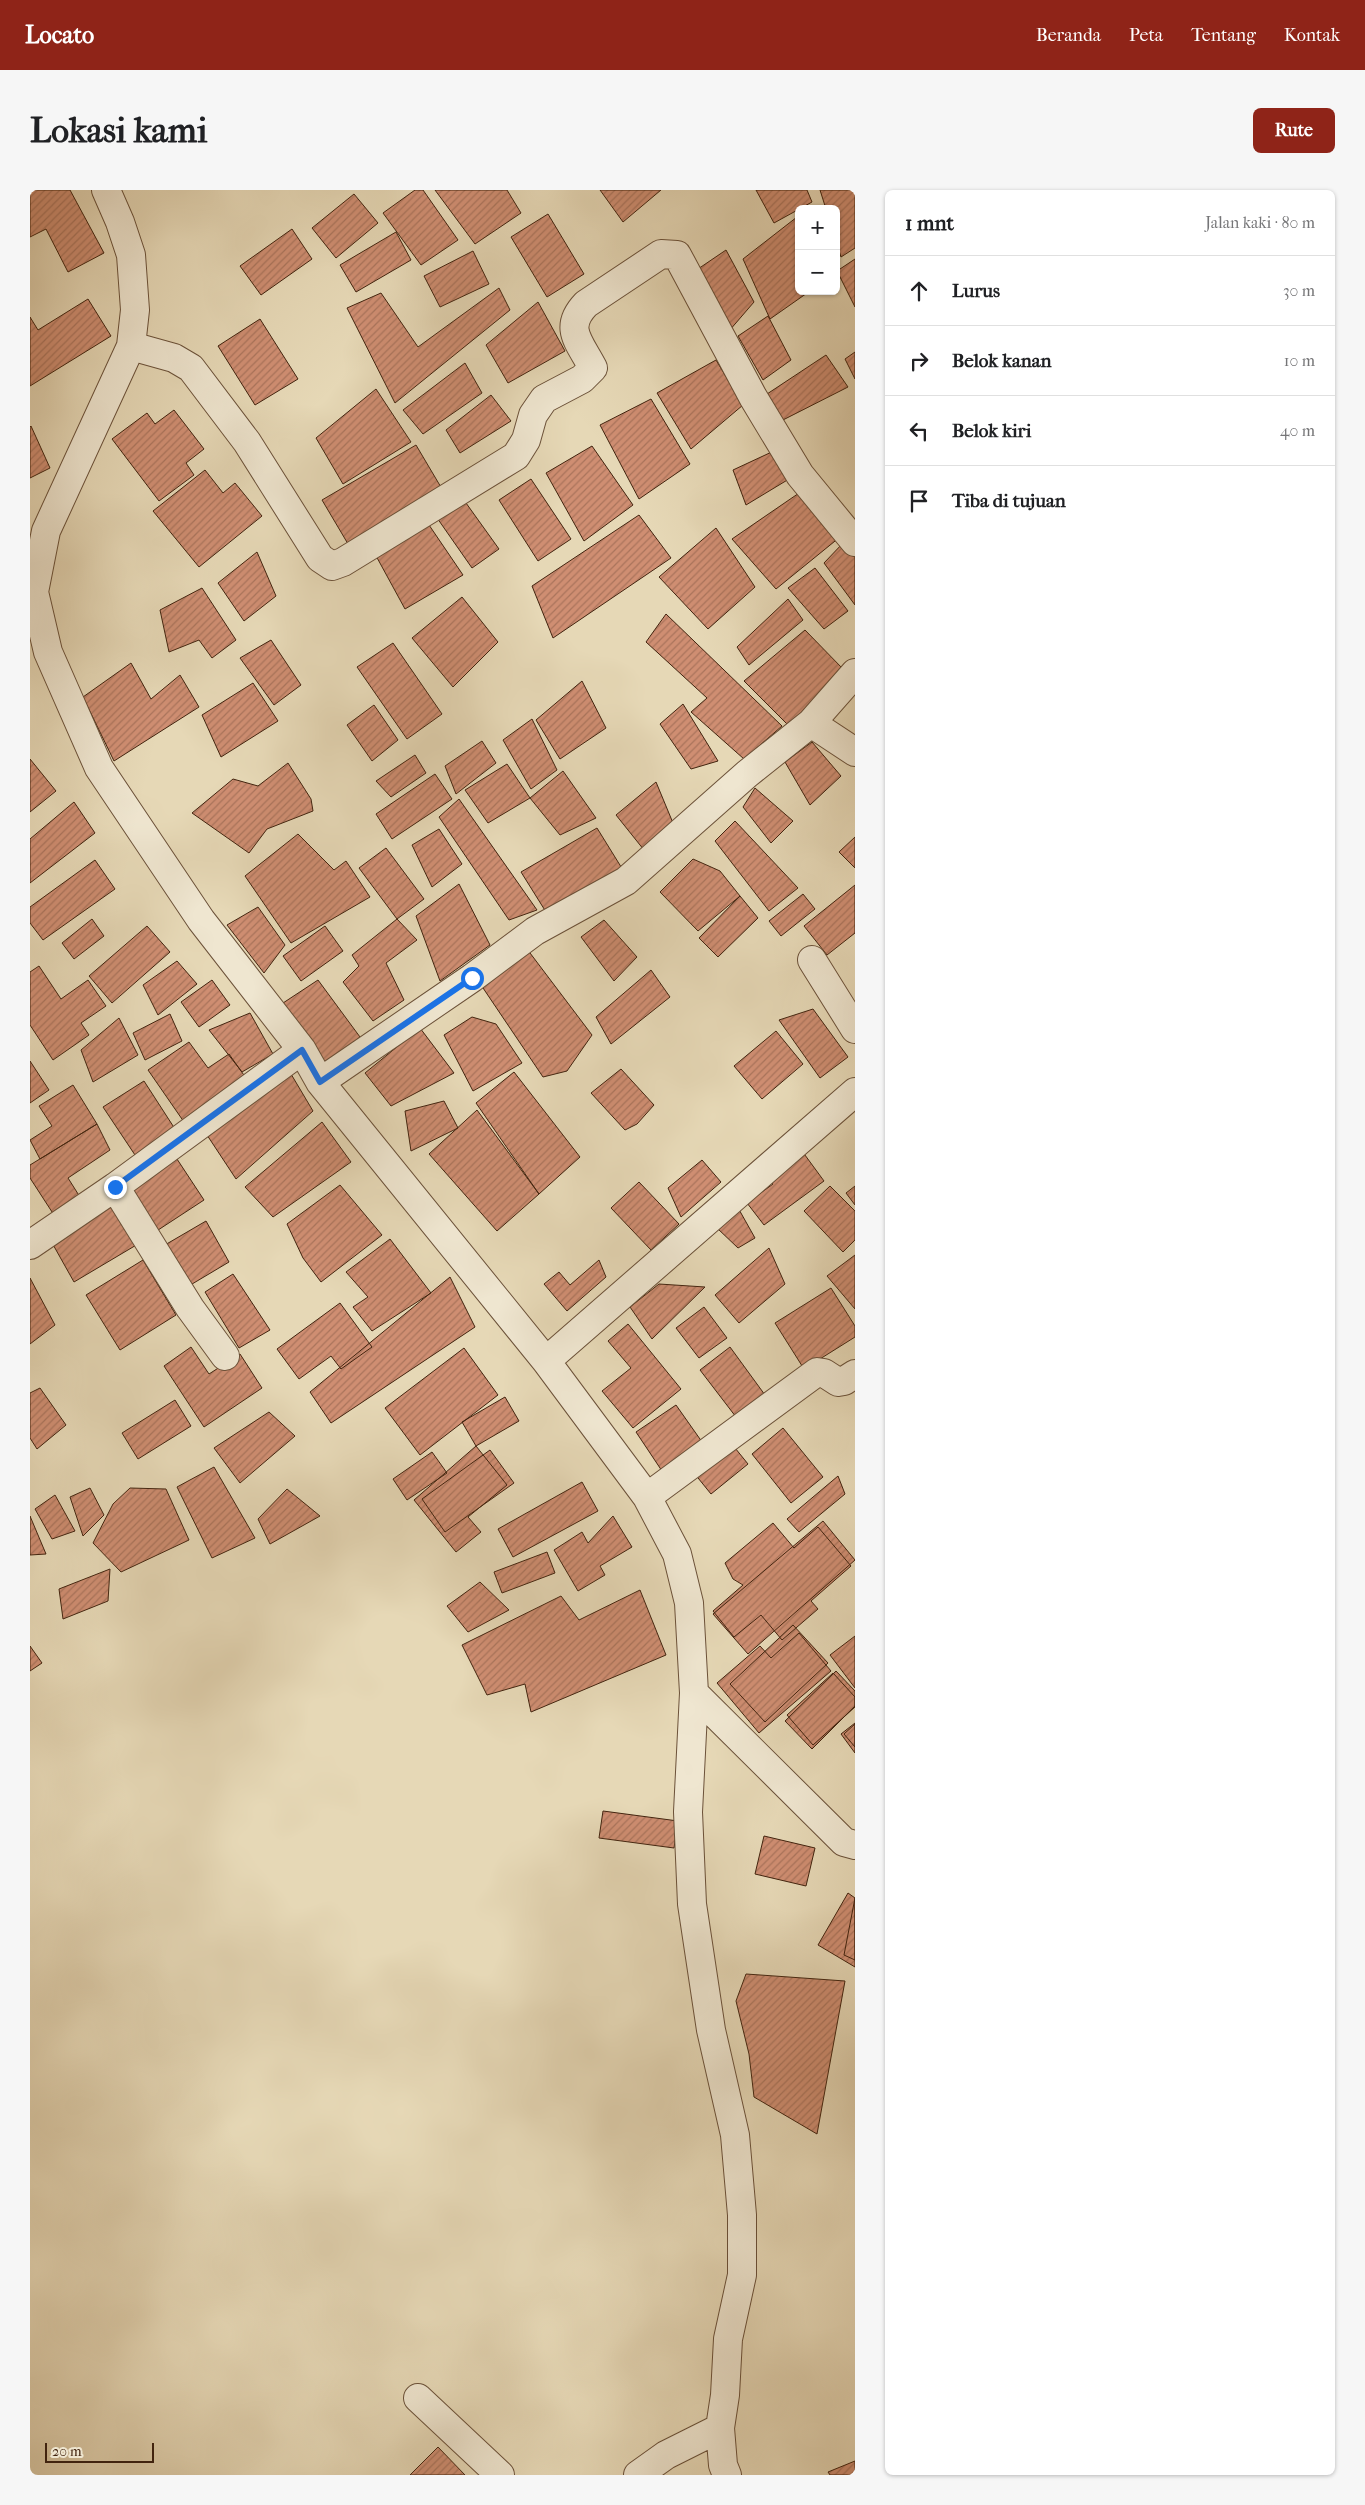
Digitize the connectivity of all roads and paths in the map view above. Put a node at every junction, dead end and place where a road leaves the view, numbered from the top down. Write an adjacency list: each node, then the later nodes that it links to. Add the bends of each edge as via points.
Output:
1 (106, 190): 2 (street, via 131,255 135,310)
2 (131, 346): 3 (street, via 174,358 191,368 247,442 320,558 332,566 516,456 526,440 533,415 544,399 582,379 592,368 573,328 576,315 586,304 662,254 677,255 753,397 800,475); 9 (street, via 46,531 34,592 48,652 99,768 201,920)
3 (855, 542)
4 (855, 674): 5 (street)
5 (811, 723): 6 (street); 10 (street, via 626,881 535,931)
6 (855, 752)
7 (812, 960): 8 (street)
8 (855, 1029)
9 (302, 1050): 10 (street); 12 (street)
10 (320, 1082): 15 (street)
11 (855, 1092): 15 (street)
12 (115, 1187): 13 (street); 14 (street, via 190,1308)
13 (30, 1246)
14 (225, 1356)
15 (546, 1361): 17 (street)
16 (855, 1374): 17 (street, via 838,1382 817,1372)
17 (647, 1497): 18 (street, via 676,1554 689,1603)
18 (694, 1694): 19 (street, via 844,1842); 21 (street, via 688,1812 692,1904 711,2030 736,2136 742,2215 742,2275 728,2339 726,2395)
19 (855, 1845)
20 (418, 2398): 22 (street)
21 (720, 2428): 23 (street, via 666,2455); 24 (street)
22 (500, 2475)
23 (638, 2475)
24 (727, 2475)

